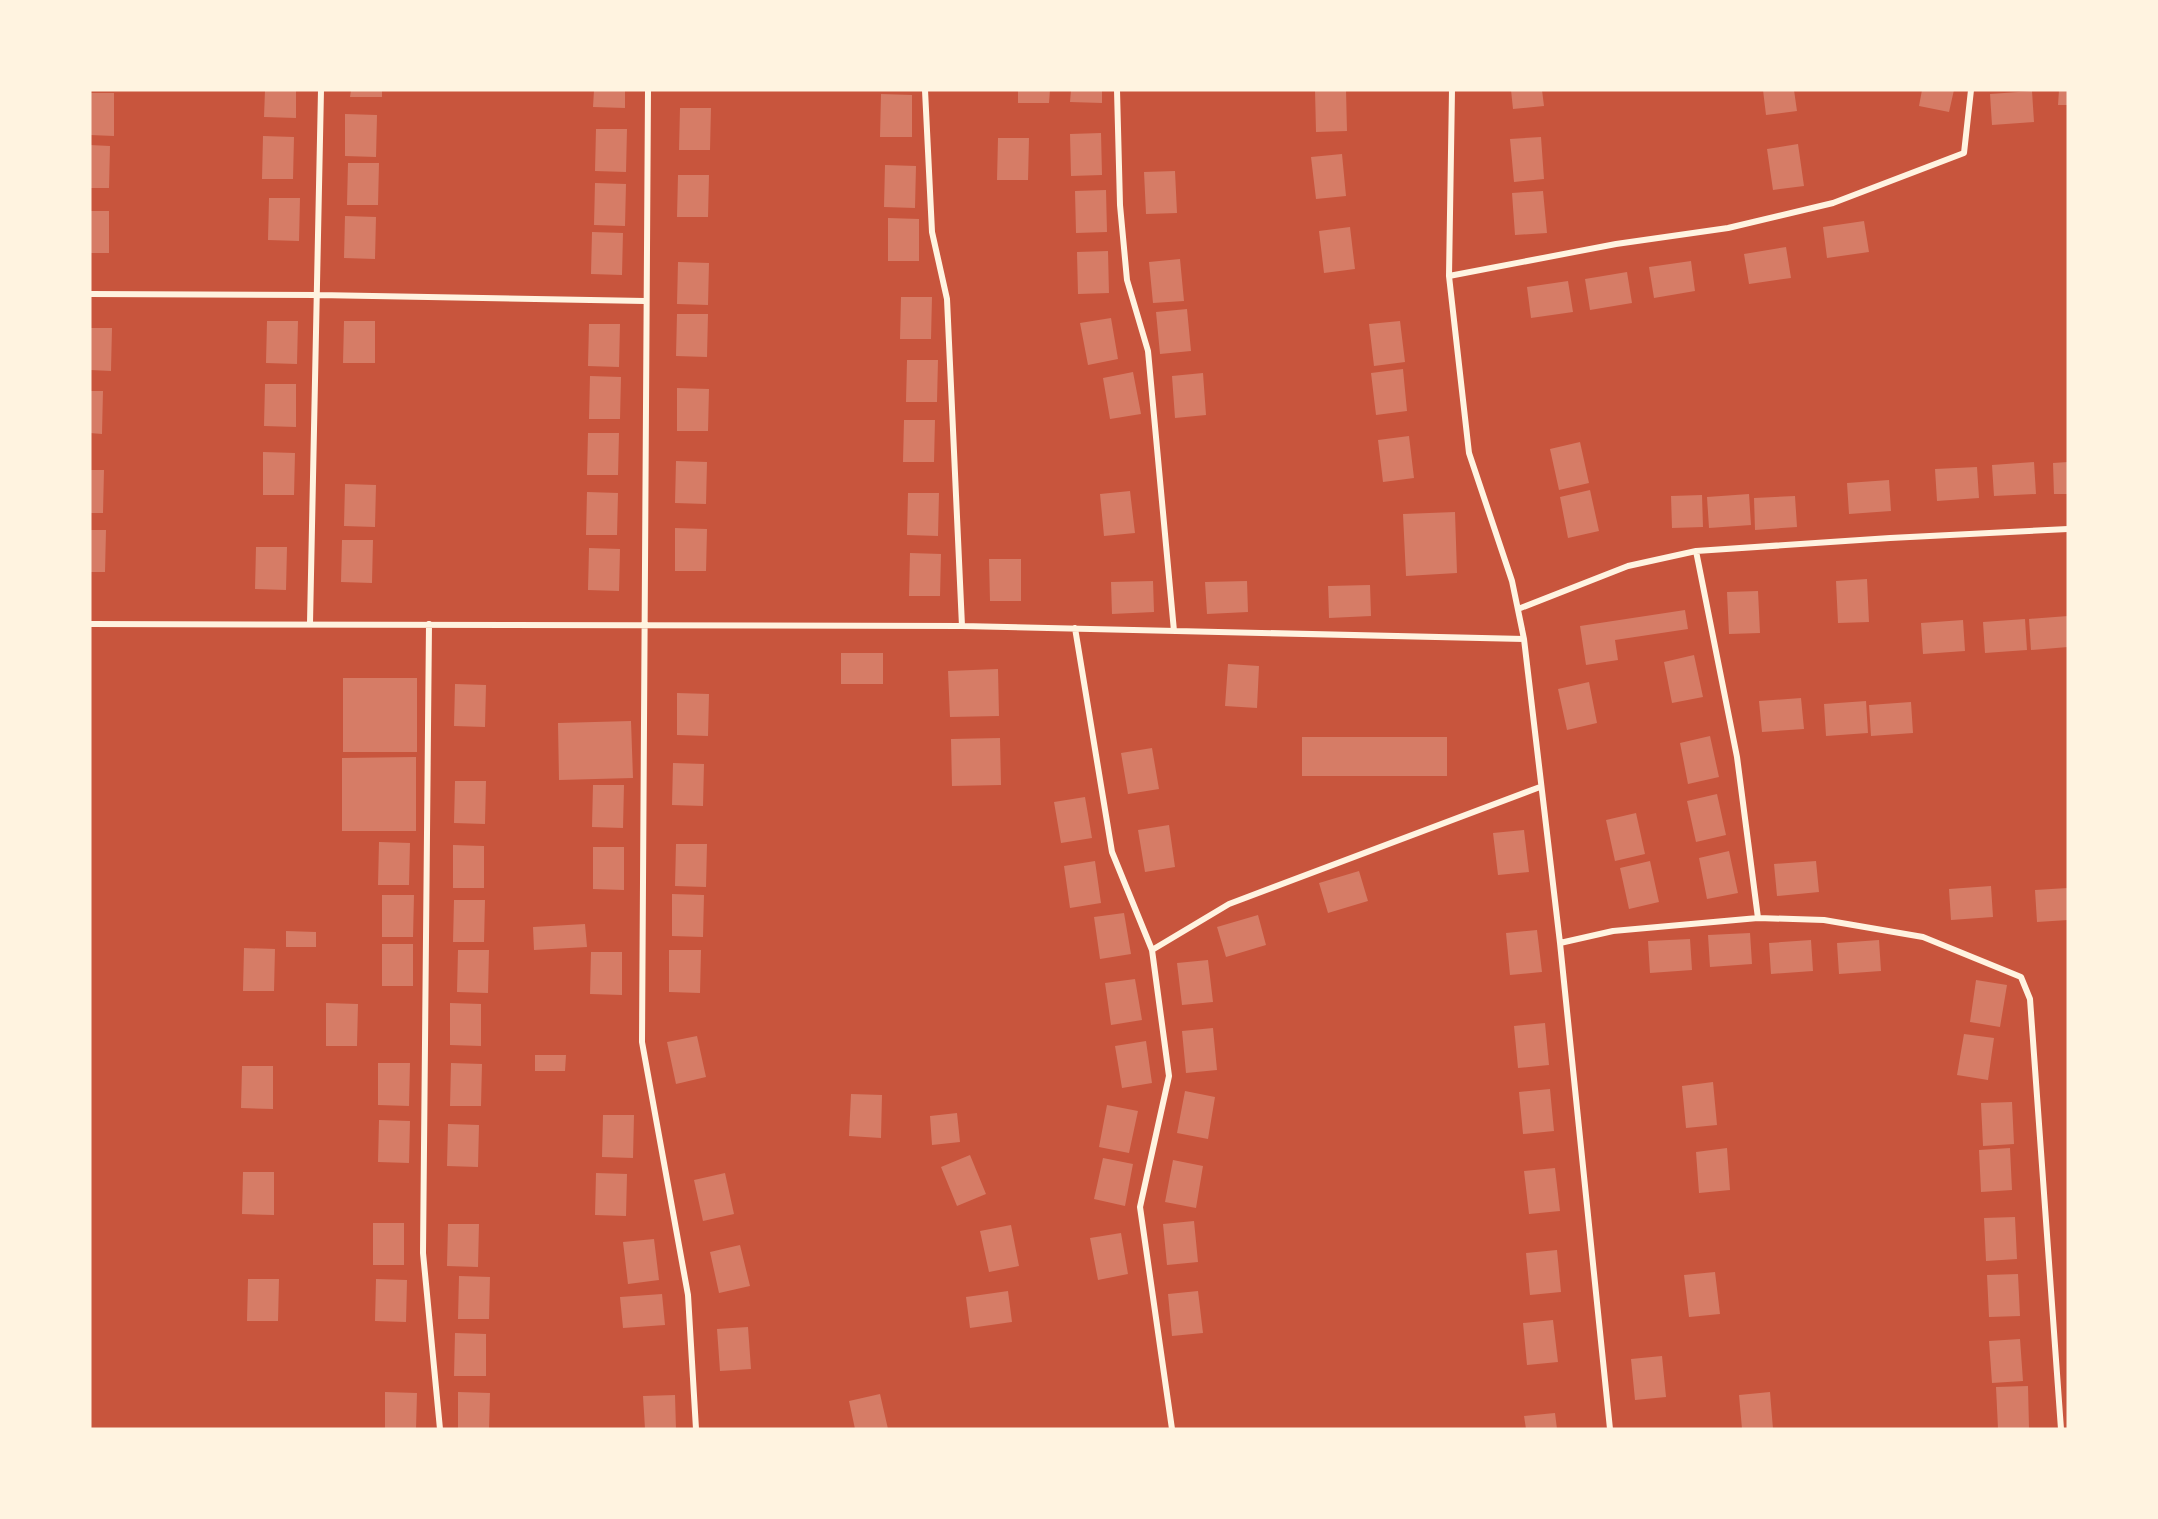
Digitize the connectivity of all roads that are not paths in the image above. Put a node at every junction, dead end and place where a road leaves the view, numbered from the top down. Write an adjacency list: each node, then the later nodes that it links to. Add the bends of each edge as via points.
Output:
1 (321, 90): 9 (street)
2 (648, 90): 10 (street)
3 (925, 90): 17 (street, via 932,232 947,299)
4 (1117, 90): 20 (street, via 1120,205 1127,280 1148,351)
5 (1452, 90): 7 (street)
6 (1971, 90): 7 (street, via 1964,153 1833,203 1728,228 1616,244)
7 (1449, 276): 13 (street, via 1469,453)
8 (90, 294): 9 (street)
9 (318, 295): 10 (street); 14 (street)
10 (645, 301): 18 (street)
11 (2068, 529): 12 (street)
12 (1696, 552): 13 (street, via 1628,566); 23 (street, via 1737,757)
13 (1518, 609): 21 (street)
14 (310, 623): 15 (street); 16 (street)
15 (90, 624)
16 (429, 624): 18 (street); 26 (street, via 423,1254)
17 (962, 626): 18 (street); 19 (street)
18 (646, 627): 27 (street, via 642,1042 688,1295)
19 (1075, 628): 20 (street); 25 (street, via 1112,852)
20 (1174, 631): 21 (street)
21 (1524, 639): 22 (street)
22 (1540, 787): 24 (street); 25 (street, via 1229,904)
23 (1758, 918): 24 (street, via 1613,931); 30 (street, via 1824,920 1923,937 2021,977 2030,999)
24 (1560, 943): 29 (street)
25 (1152, 950): 28 (street, via 1169,1076 1140,1208)
26 (440, 1429)
27 (696, 1429)
28 (1172, 1429)
29 (1610, 1429)
30 (2061, 1429)

